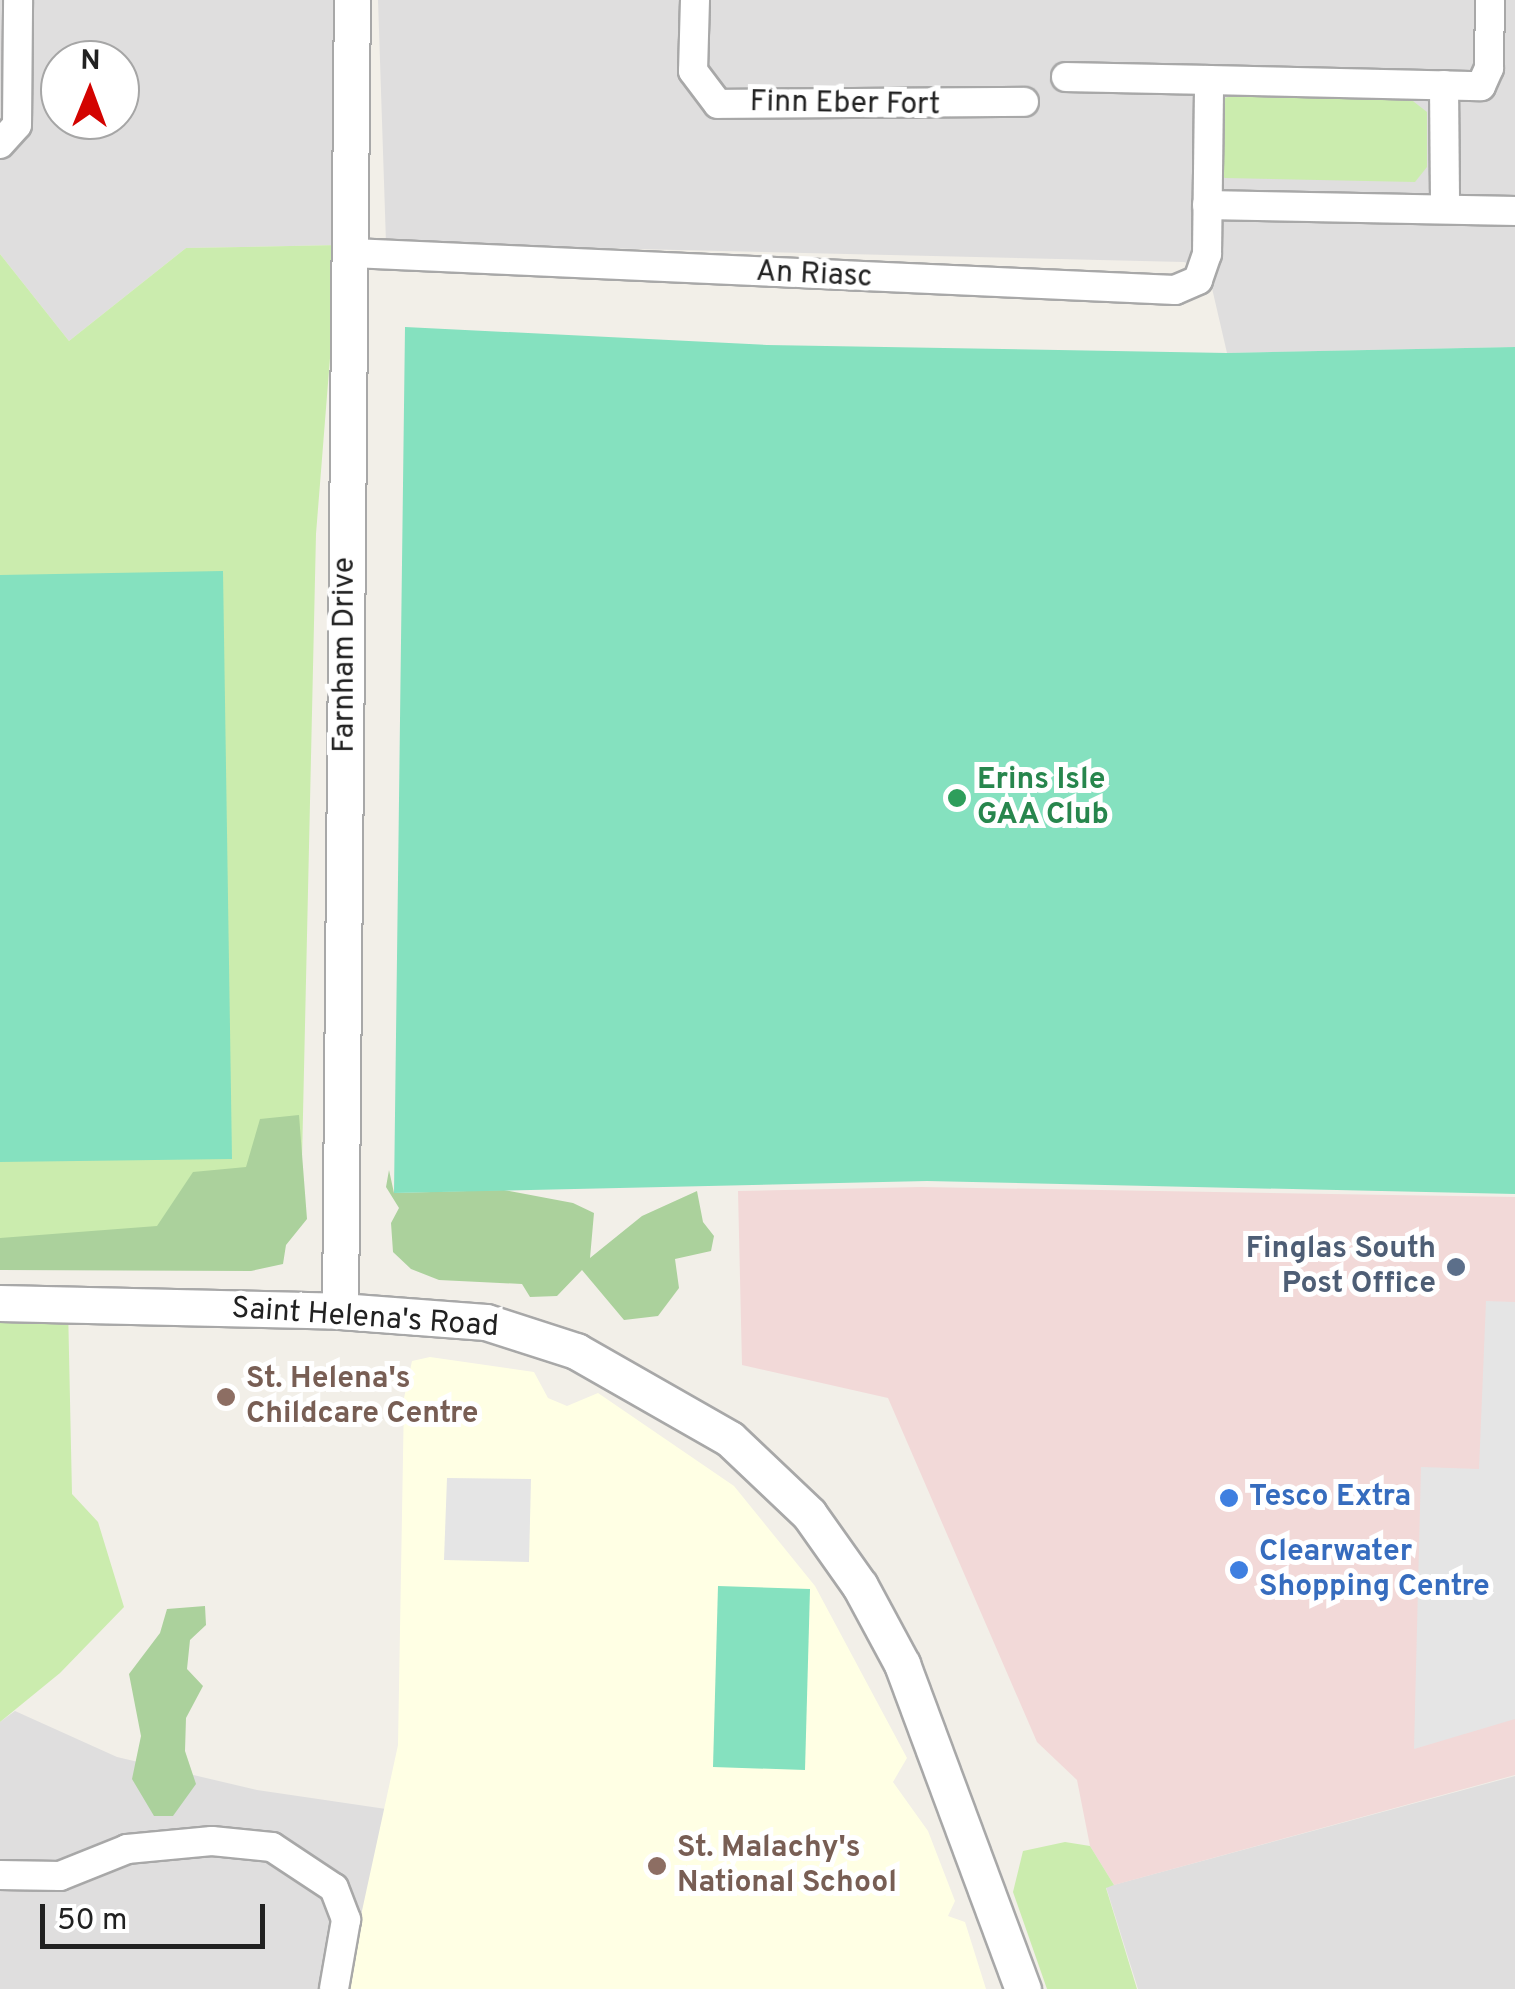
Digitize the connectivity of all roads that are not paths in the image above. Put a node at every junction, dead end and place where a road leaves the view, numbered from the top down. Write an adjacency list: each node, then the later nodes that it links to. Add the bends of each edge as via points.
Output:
1 (18, 0): 9 (street, via 16,125)
2 (352, 0): 13 (street, Farnham Drive)
3 (695, 0): 8 (street, Finn Eber Fort, via 692,71 718,104)
4 (1490, 0): 7 (street, via 1490,68 1481,86)
5 (1066, 77): 6 (street)
6 (1209, 80): 7 (street); 10 (street, An Riasc)
7 (1444, 85): 11 (street)
8 (1024, 102)
9 (0, 144)
10 (1206, 205): 11 (street); 13 (street, An Riasc, via 1207,254 1198,280 1175,290)
11 (1444, 208): 12 (street)
12 (1515, 210)
13 (352, 253): 15 (street, Farnham Drive)
14 (0, 1302): 15 (street, Saint Helena's Road)
15 (340, 1311): 18 (street, Saint Helena's Road, via 486,1322 576,1351 730,1439 774,1474 860,1586 902,1664)
16 (0, 1875): 17 (street, via 60,1876 127,1849 212,1841 272,1848 334,1888 346,1920)
17 (334, 1989)
18 (1022, 1989)

